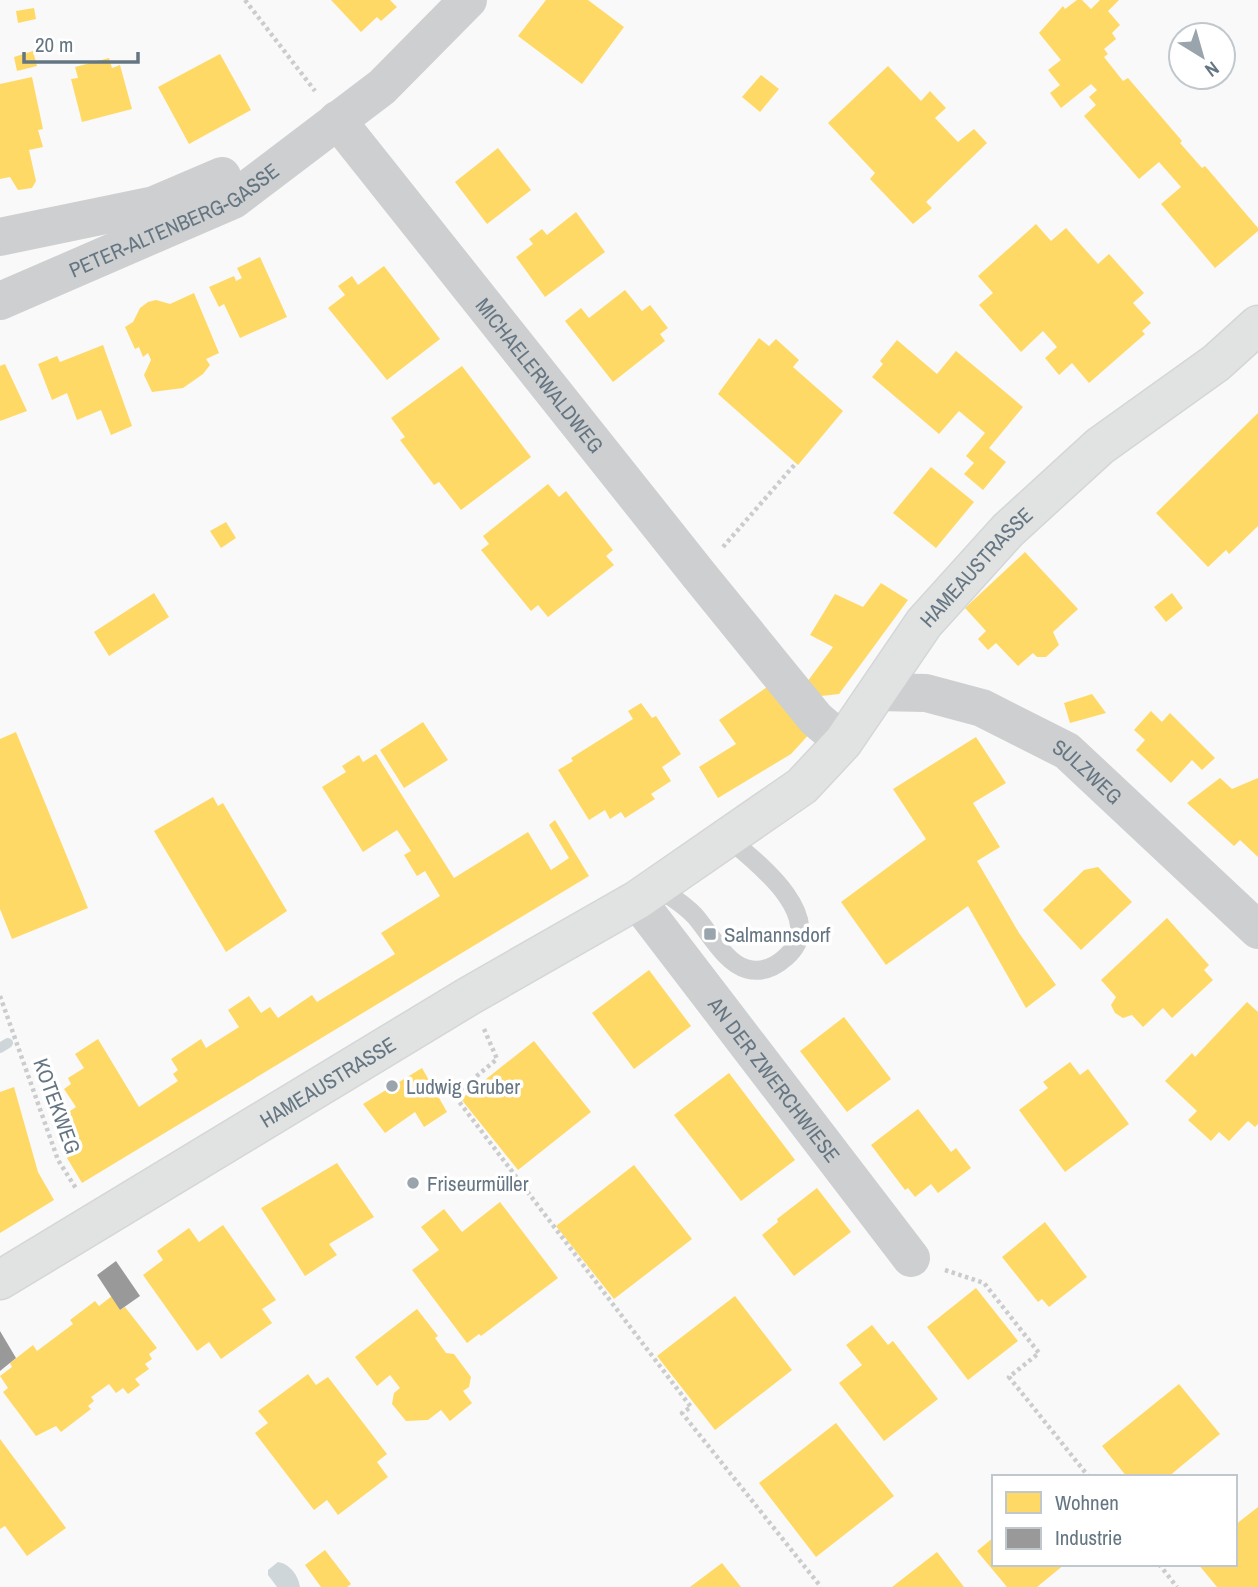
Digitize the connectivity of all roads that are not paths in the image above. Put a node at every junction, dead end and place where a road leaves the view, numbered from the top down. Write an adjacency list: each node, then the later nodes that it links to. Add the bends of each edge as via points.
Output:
1 (468, 0): 2 (street, PETER-ALTENBERG-GASSE, via 382,87)
2 (337, 120): 3 (street, PETER-ALTENBERG-GASSE, via 195,190 154,205); 4 (street, PETER-ALTENBERG-GASSE, via 233,200); 7 (street, MICHAELERWALDWEG, via 816,719)
3 (0, 237)
4 (0, 300)
5 (1258, 325): 6 (main road, HAMEAUSTRASSE, via 1216,363 1100,446 1008,530 932,613)
6 (877, 692): 7 (main road, HAMEAUSTRASSE); 10 (street, SULZWEG, via 926,694 982,708 1067,751)
7 (843, 742): 8 (main road, HAMEAUSTRASSE, via 802,786)
8 (729, 839): 9 (main road, HAMEAUSTRASSE); 9 (lane, via 777,883 800,923 794,950 779,962 762,971 744,969 694,915)
9 (647, 894): 11 (street, AN DER ZWERCHWIESE); 12 (main road, HAMEAUSTRASSE, via 469,996)
10 (1258, 930)
11 (911, 1258)
12 (0, 1280)

